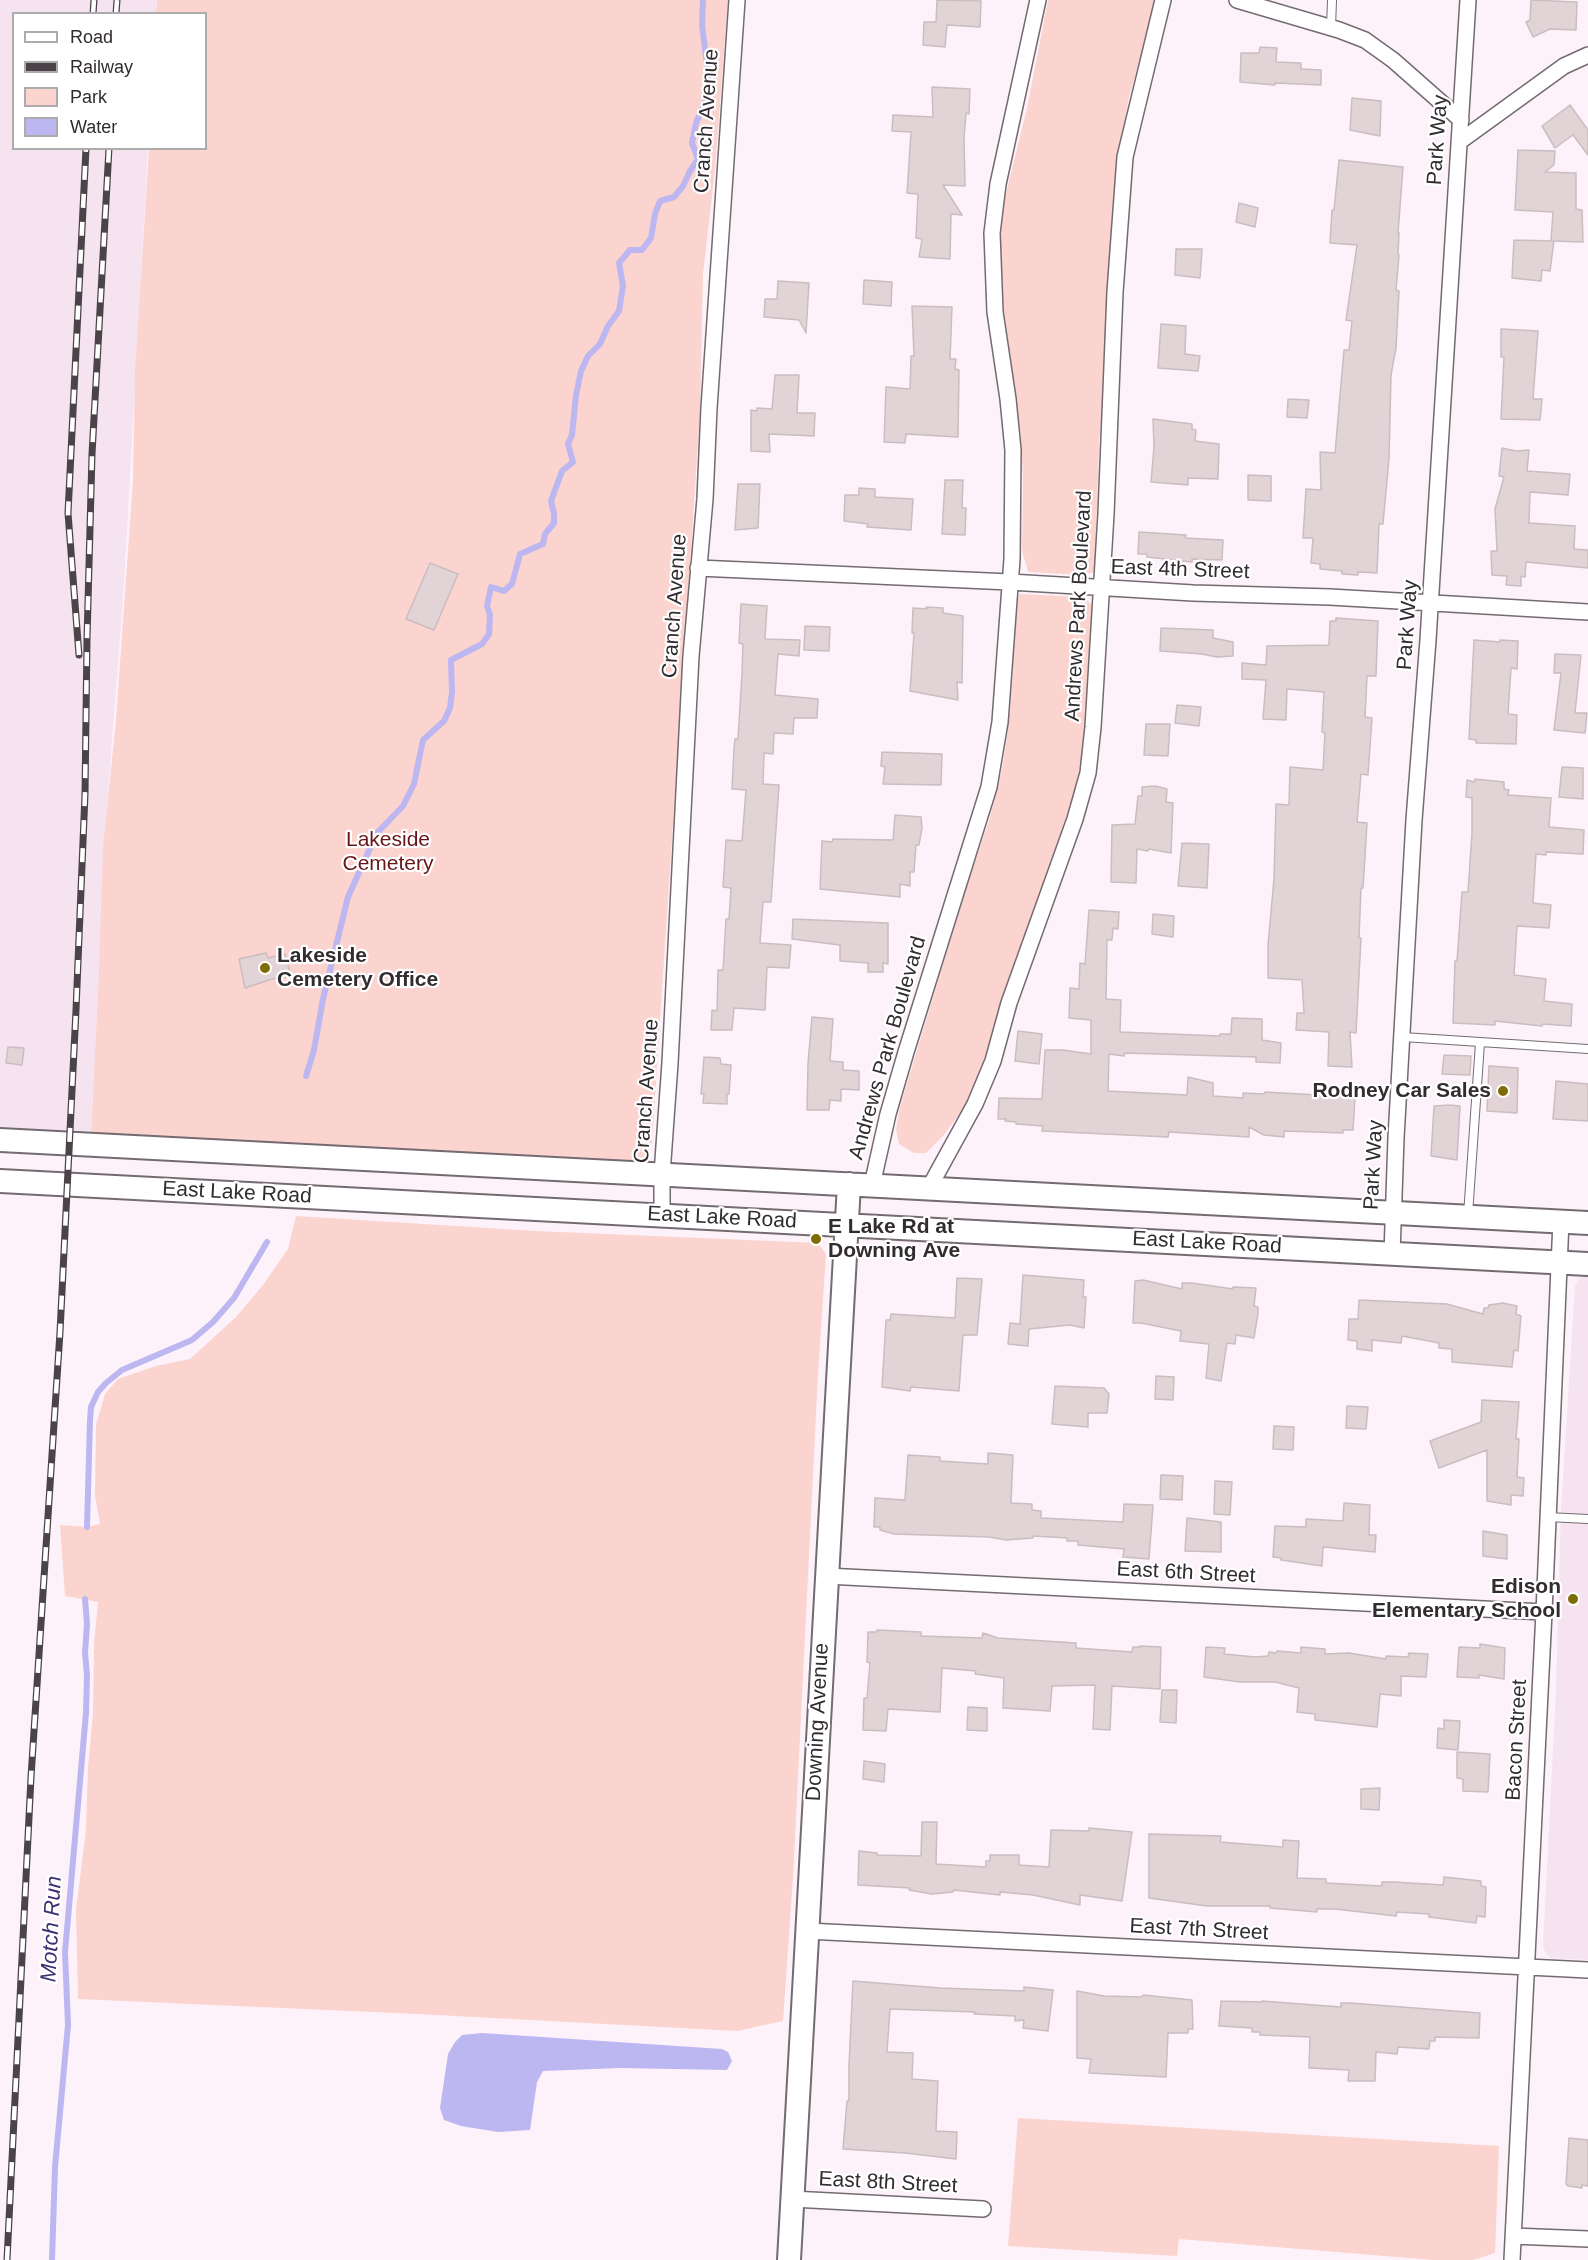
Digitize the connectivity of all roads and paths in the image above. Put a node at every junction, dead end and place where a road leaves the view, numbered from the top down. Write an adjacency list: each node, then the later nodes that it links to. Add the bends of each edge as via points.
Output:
1 (737, 0): 11 (street, Cranch Avenue)
2 (1038, 0): 12 (street, Andrews Park Boulevard, via 998,184 992,233 995,312 1013,450)
3 (1163, 0): 13 (street, Andrews Park Boulevard, via 1125,157)
4 (1237, 0): 7 (street)
5 (1332, 0): 7 (lane)
6 (1468, 0): 9 (street, Park Way)
7 (1331, 28): 9 (street, via 1365,40)
8 (1588, 55): 10 (street, via 1564,66)
9 (1461, 120): 10 (street, Park Way)
10 (1459, 142): 14 (street, Park Way)
11 (698, 568): 12 (street, East 4th Street); 20 (street, Cranch Avenue)
12 (1010, 582): 13 (street, East 4th Street); 23 (street, Andrews Park Boulevard, via 1000,722 989,787 894,1093)
13 (1101, 588): 14 (street, East 4th Street); 24 (street, Andrews Park Boulevard, via 1088,773 993,1061 975,1104)
14 (1430, 603): 15 (street, East 4th Street); 16 (street, Park Way)
15 (1588, 612)
16 (1403, 1037): 17 (lane); 25 (street, Park Way)
17 (1480, 1043): 18 (lane); 27 (lane)
18 (1588, 1049)
19 (0, 1140): 20 (main road, East Lake Road)
20 (662, 1174): 22 (main road, East Lake Road); 26 (street, Cranch Avenue)
21 (0, 1181): 26 (main road, East Lake Road)
22 (849, 1184): 23 (main road, East Lake Road); 30 (main road, Downing Avenue)
23 (872, 1185): 24 (main road, East Lake Road)
24 (929, 1188): 25 (main road, East Lake Road)
25 (1392, 1212): 27 (main road, East Lake Road); 31 (street, Park Way)
26 (662, 1215): 30 (main road, East Lake Road)
27 (1468, 1216): 28 (main road, East Lake Road)
28 (1561, 1221): 29 (main road, East Lake Road); 32 (street, Bacon Street)
29 (1588, 1222)
30 (846, 1224): 31 (main road, East Lake Road); 36 (main road, Downing Avenue)
31 (1392, 1254): 32 (main road, East Lake Road)
32 (1560, 1262): 33 (main road, East Lake Road); 34 (street, Bacon Street)
33 (1588, 1264)
34 (1547, 1517): 35 (lane); 37 (street, Bacon Street)
35 (1588, 1519)
36 (826, 1576): 37 (street, East 6th Street); 38 (main road, Downing Avenue)
37 (1544, 1612): 39 (street, Bacon Street)
38 (807, 1931): 39 (street, East 7th Street); 41 (main road, Downing Avenue)
39 (1527, 1967): 40 (street, East 7th Street); 43 (street, Bacon Street)
40 (1588, 1970)
41 (792, 2199): 42 (street, East 8th Street); 45 (main road, Downing Avenue)
42 (983, 2208)
43 (1513, 2236): 44 (street); 46 (street, Bacon Street)
44 (1588, 2239)
45 (789, 2260)
46 (1512, 2260)

